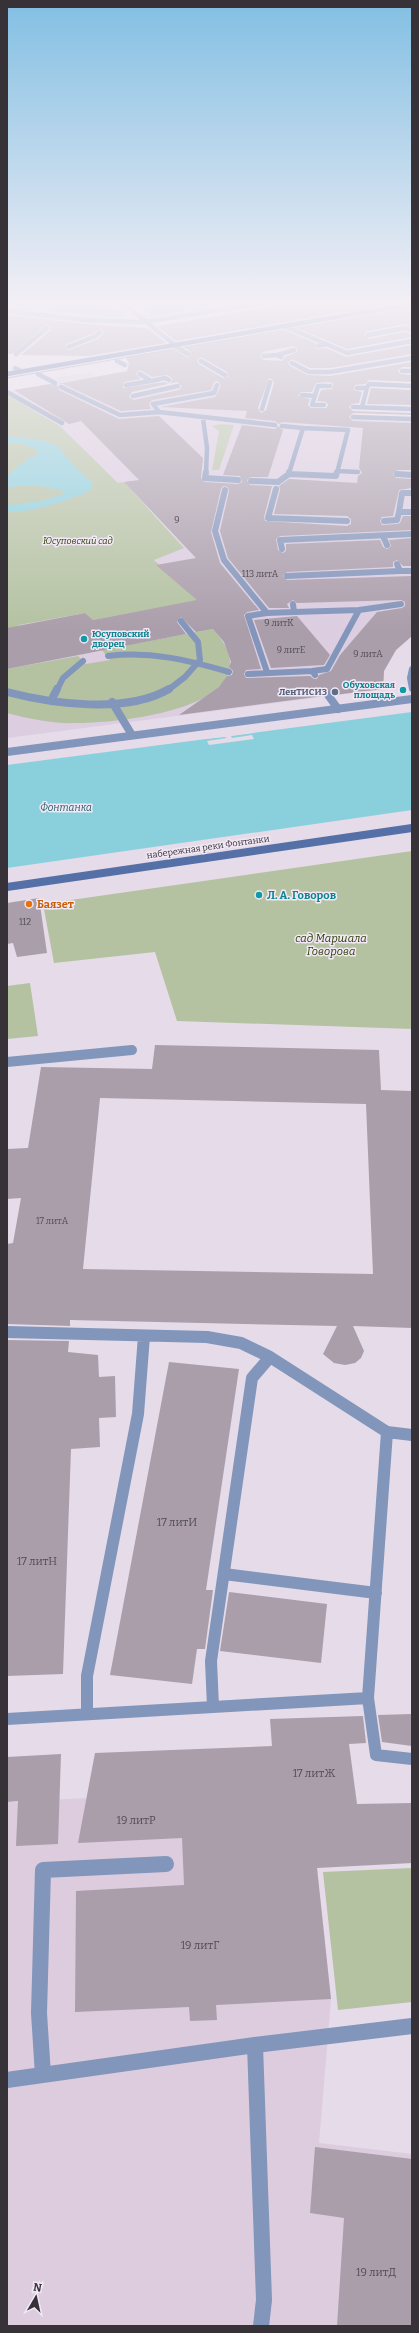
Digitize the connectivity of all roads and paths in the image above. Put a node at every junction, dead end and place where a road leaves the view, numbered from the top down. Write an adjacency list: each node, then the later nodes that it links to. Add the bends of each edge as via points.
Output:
1 (42, 412): 7 (street)
2 (113, 412): 3 (street, via 120,415)
3 (159, 412): 5 (street)
4 (353, 417): 6 (street)
5 (202, 418): 8 (street); 16 (street, via 207,437 208,465 205,478)
6 (412, 419)
7 (62, 423)
8 (275, 425)
9 (282, 426): 10 (street)
10 (303, 428): 11 (street, via 349,429); 13 (street)
11 (338, 471): 12 (street); 13 (street, via 336,476)
12 (358, 472)
13 (289, 474): 18 (street)
14 (397, 474): 15 (street)
15 (412, 475)
16 (238, 480)
17 (251, 481): 18 (street)
18 (277, 485): 24 (street, via 268,518)
19 (225, 490): 39 (street, via 215,531 224,560)
20 (412, 493): 21 (street, via 402,493)
21 (399, 512): 22 (street); 23 (street, via 397,520)
22 (412, 512)
23 (384, 520)
24 (347, 521)
25 (412, 534): 26 (street)
26 (383, 536): 27 (street); 28 (street, via 280,540)
27 (387, 545)
28 (282, 549)
29 (397, 564): 31 (street)
30 (286, 568): 33 (street)
31 (400, 571): 32 (street); 33 (street)
32 (412, 571)
33 (287, 576): 34 (street)
34 (288, 584)
35 (293, 604): 38 (street)
36 (401, 604): 37 (street)
37 (359, 610): 38 (street); 46 (street, via 327,670 313,673)
38 (294, 612): 39 (street)
39 (267, 613): 46 (street, via 248,616)
40 (182, 621): 43 (street, via 198,642)
41 (108, 656): 43 (street, via 148,653 179,657)
42 (83, 661): 52 (street, via 63,678)
43 (198, 663): 45 (street); 53 (street, via 170,688 152,697)
44 (412, 669): 48 (street)
45 (229, 672)
46 (267, 672): 47 (street)
47 (248, 674)
48 (412, 689)
49 (7, 692): 52 (street)
50 (328, 695): 54 (street)
51 (412, 699): 54 (street)
52 (50, 701): 53 (street)
53 (112, 702): 55 (street)
54 (338, 709): 55 (street)
55 (132, 735): 56 (street)
56 (7, 752)
57 (412, 828): 58 (main road, набережная реки Фонтанки)
58 (7, 886)
59 (132, 1050): 60 (street)
60 (7, 1062)
61 (7, 1332): 62 (street)
62 (144, 1336): 63 (street, via 214,1338 241,1343); 70 (street, via 138,1414 87,1676)
63 (270, 1357): 64 (street); 66 (street, via 252,1378)
64 (387, 1432): 65 (street); 67 (street)
65 (412, 1435)
66 (224, 1574): 67 (street); 69 (street, via 211,1661)
67 (376, 1593): 68 (street)
68 (368, 1698): 69 (street); 72 (street, via 376,1755)
69 (213, 1707): 70 (street)
70 (87, 1714): 71 (street)
71 (7, 1719)
72 (412, 1758)
73 (166, 1864): 76 (street, via 43,1870 39,2013)
74 (412, 2026): 75 (street)
75 (255, 2045): 76 (street); 78 (street, via 264,2300)
76 (43, 2075): 77 (street)
77 (7, 2080)
78 (261, 2326)

